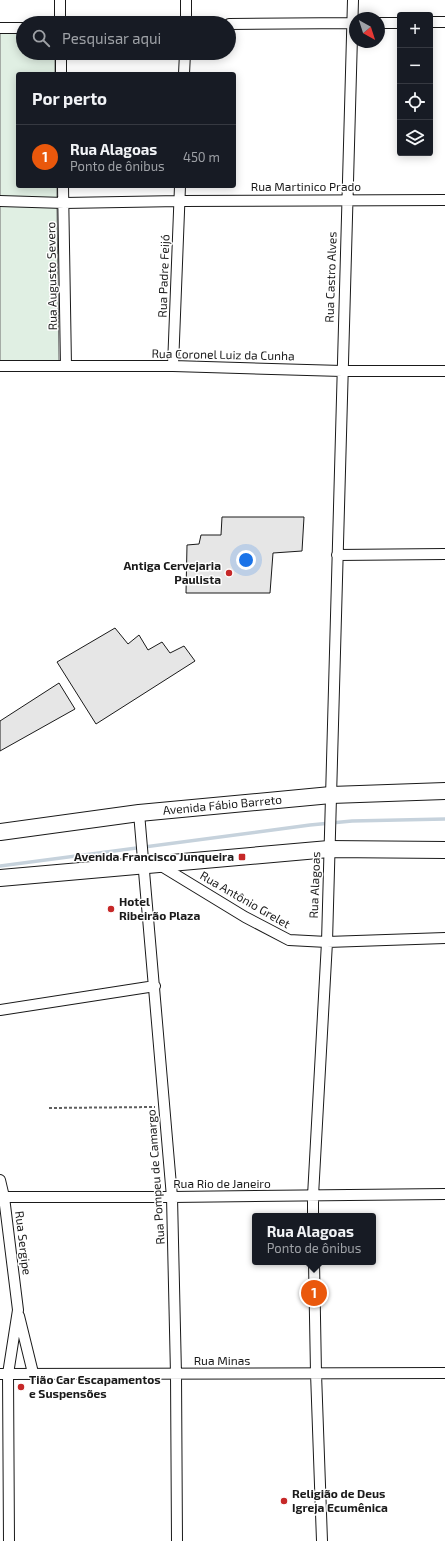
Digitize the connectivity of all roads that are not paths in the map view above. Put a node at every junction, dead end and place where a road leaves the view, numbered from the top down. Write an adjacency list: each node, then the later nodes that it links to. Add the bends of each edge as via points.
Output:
1 (60, 0): 5 (street)
2 (186, 0): 6 (street)
3 (353, 0): 4 (street, Rua Castro Alves)
4 (354, 12)
5 (60, 16)
6 (186, 16)
7 (433, 22): 8 (street)
8 (445, 22)
9 (349, 23): 12 (street)
10 (385, 23): 11 (street)
11 (397, 23)
12 (236, 24)
13 (0, 28): 14 (street)
14 (16, 28)
15 (353, 48): 22 (street, Rua Castro Alves)
16 (61, 60): 18 (street)
17 (185, 60): 19 (street)
18 (61, 72)
19 (184, 72)
20 (63, 188): 26 (street, Rua Augusto Severo)
21 (180, 188): 25 (street, Rua Padre Feijó)
22 (347, 200): 23 (street, Rua Martinico Prado); 25 (street, Rua Martinico Prado); 30 (street, Rua Castro Alves)
23 (445, 200)
24 (0, 201): 26 (street, Rua Martinico Prado)
25 (180, 201): 26 (street, Rua Martinico Prado); 29 (street, Rua Padre Feijó)
26 (64, 203): 28 (street, Rua Augusto Severo)
27 (0, 366): 28 (street, Rua Coronel Luiz da Cunha)
28 (66, 366): 29 (street, Rua Coronel Luiz da Cunha)
29 (173, 366): 30 (street, Rua Coronel Luiz da Cunha)
30 (342, 371): 31 (street, Rua Coronel Luiz da Cunha); 33 (street, Rua Castro Alves)
31 (445, 371)
32 (445, 554): 33 (street)
33 (337, 555): 35 (street, Rua Alagoas)
34 (445, 791): 35 (main road, Avenida Fábio Barreto)
35 (330, 802): 36 (main road, Avenida Fábio Barreto); 38 (street, Rua Alagoas)
36 (139, 816): 37 (main road, Avenida Fábio Barreto); 40 (street, Rua Pompeu de Camargo)
37 (0, 832)
38 (329, 847): 39 (main road); 40 (main road); 43 (street, Rua Alagoas)
39 (445, 850)
40 (148, 862): 41 (main road); 43 (street, Rua Antônio Grelet, via 289,940); 44 (street, Rua Pompeu de Camargo)
41 (0, 878)
42 (445, 938): 43 (street, Rua Antônio Grelet)
43 (327, 942): 48 (street, Rua Alagoas)
44 (154, 986): 45 (street); 50 (street, Rua Pompeu de Camargo)
45 (0, 1010)
46 (0, 1180): 49 (street, Rua Sergipe)
47 (445, 1194): 48 (street, Rua Rio de Janeiro)
48 (312, 1196): 50 (street, Rua Rio de Janeiro); 51 (street, Rua Alagoas)
49 (2, 1197): 50 (street, Rua Rio de Janeiro); 53 (street, Rua Sergipe)
50 (172, 1197): 57 (street, Rua Pompeu de Camargo)
51 (313, 1213)
52 (314, 1265): 58 (street)
53 (18, 1310): 54 (street, Rua Sergipe); 56 (street, Rua Sergipe)
54 (33, 1373): 56 (street, Rua Minas); 57 (street, Rua Minas)
55 (445, 1373): 58 (street, Rua Minas)
56 (4, 1374): 59 (street, Rua Sergipe)
57 (176, 1374): 58 (street, Rua Minas); 60 (street, Rua Pompeu de Camargo)
58 (316, 1374): 61 (street)
59 (9, 1541)
60 (177, 1541)
61 (322, 1541)

